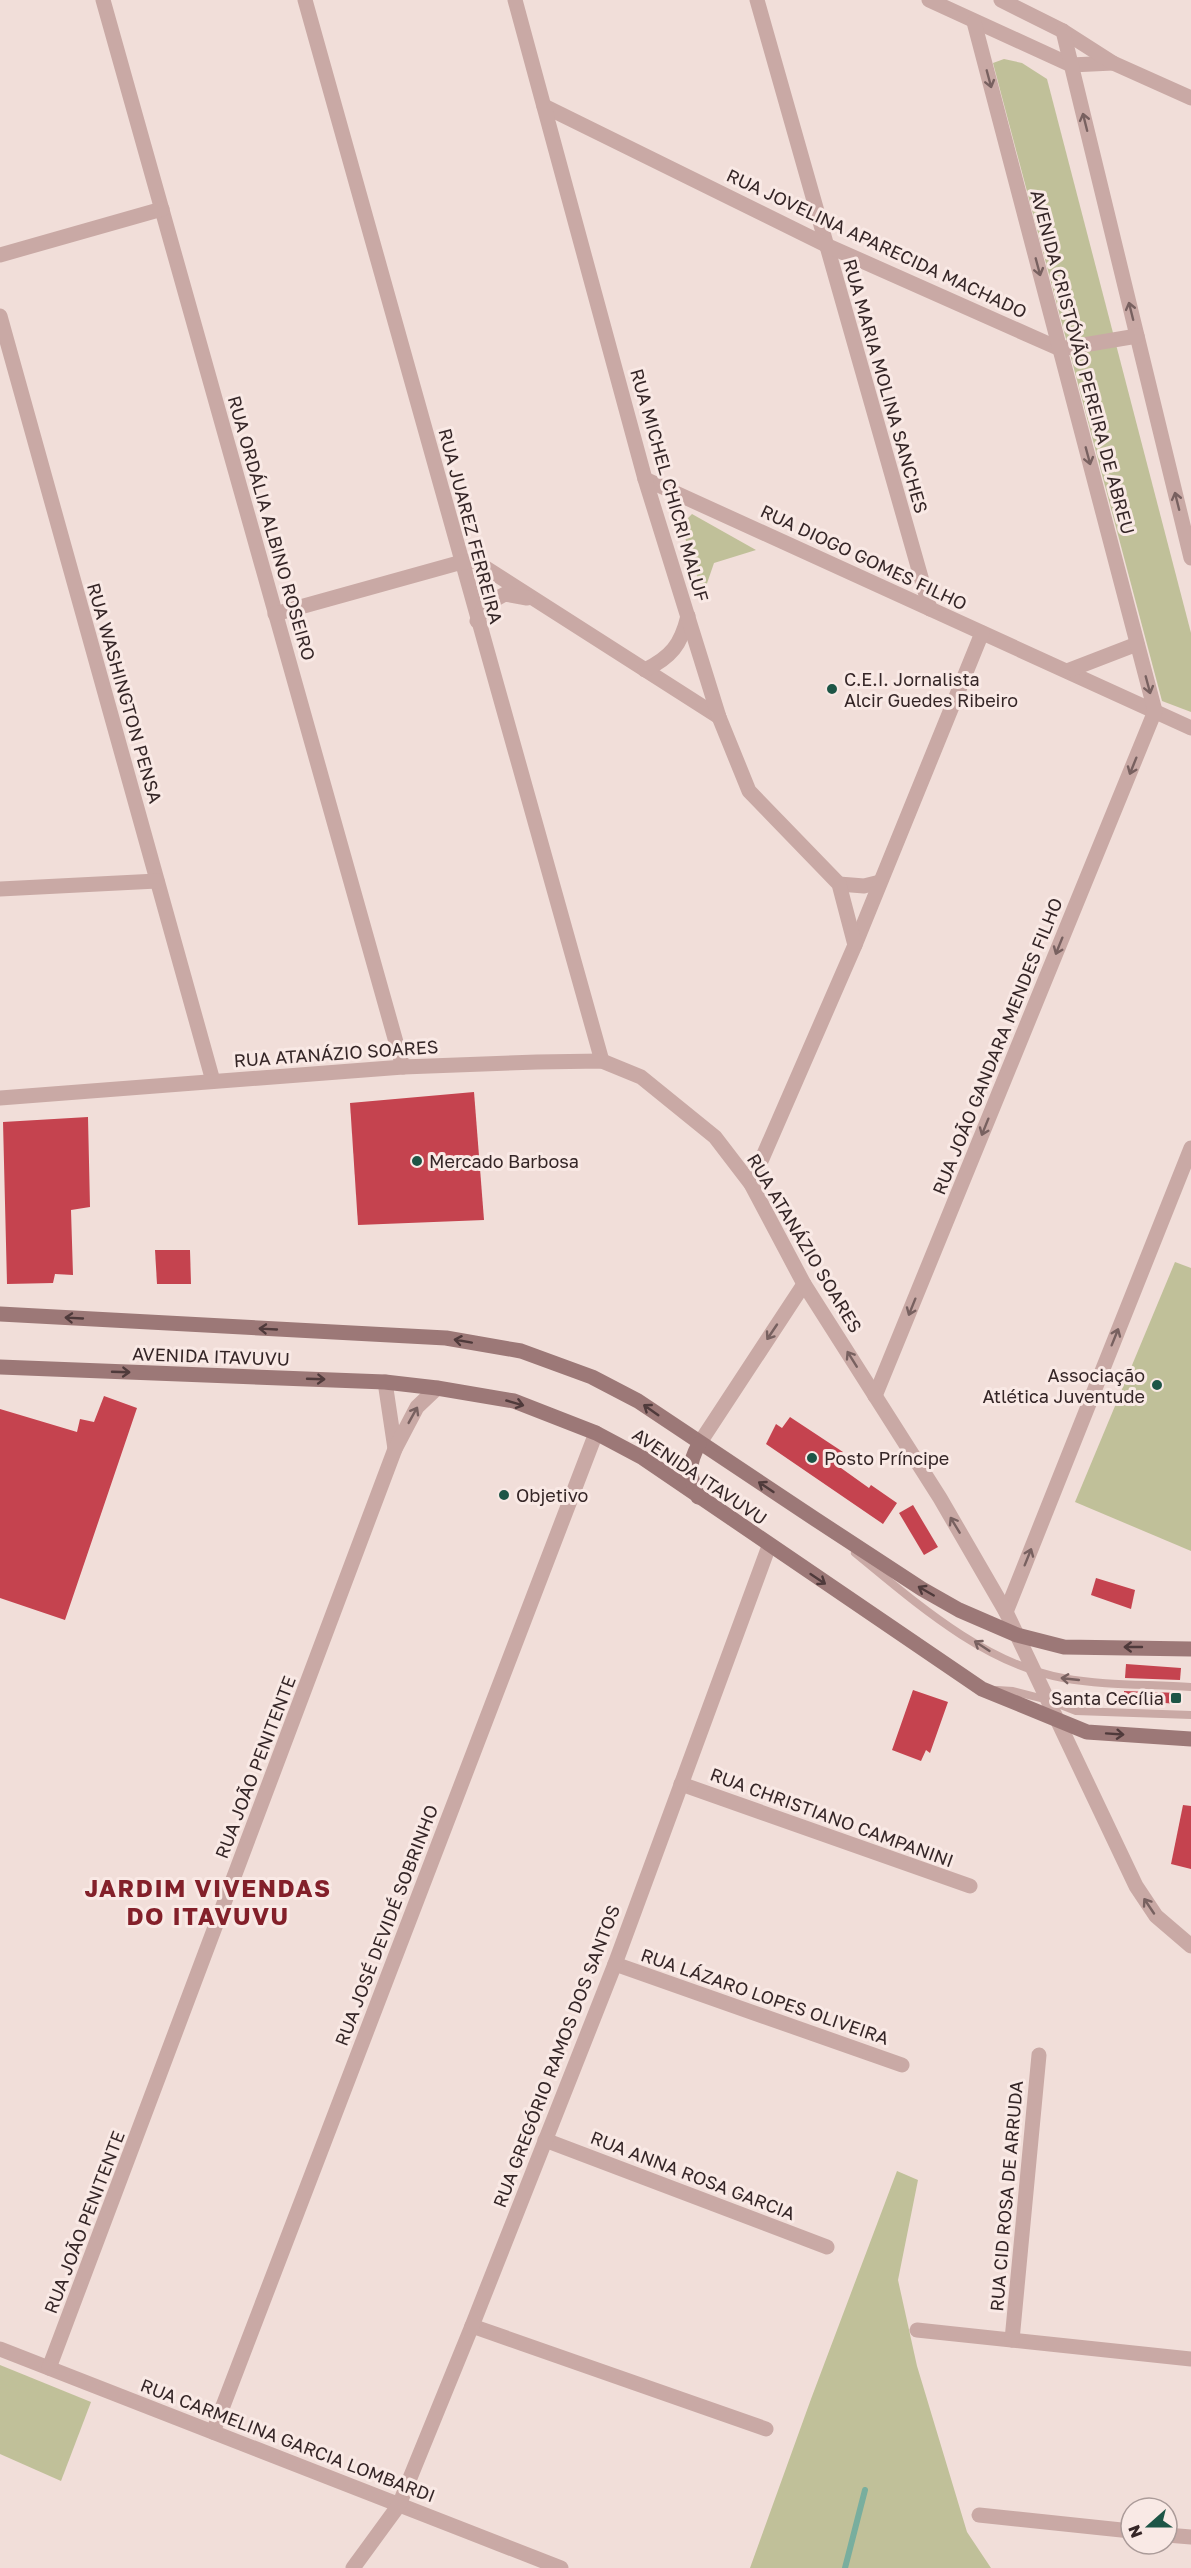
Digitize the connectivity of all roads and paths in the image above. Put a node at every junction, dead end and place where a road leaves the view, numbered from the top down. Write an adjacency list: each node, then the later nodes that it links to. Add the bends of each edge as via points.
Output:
1 (305, 0): 21 (street, RUA JUAREZ FERREIRA)
2 (515, 0): 12 (street, RUA MICHEL CHICRI MALUF)
3 (758, 0): 14 (street, RUA MARIA MOLINA SANCHES)
4 (929, 0): 7 (street)
5 (1001, 0): 8 (street)
6 (106, 1): 13 (street, RUA ORDÁLIA ALBINO ROSEIRO)
7 (974, 22): 10 (street); 18 (street, AVENIDA CRISTÓVÃO PEREIRA DE ABREU, one-way to 18)
8 (1063, 32): 9 (street); 10 (street)
9 (1113, 63): 10 (street); 11 (street)
10 (1071, 65): 17 (street, one-way to 10)
11 (1191, 98)
12 (544, 106): 14 (street, RUA JOVELINA APARECIDA MACHADO); 19 (street, RUA MICHEL CHICRI MALUF)
13 (162, 208): 15 (street); 24 (street, RUA ORDÁLIA ALBINO ROSEIRO)
14 (826, 245): 18 (street, RUA JOVELINA APARECIDA MACHADO); 23 (street, RUA MARIA MOLINA SANCHES)
15 (0, 255)
16 (0, 316): 34 (street, RUA WASHINGTON PENSA)
17 (1137, 336): 18 (street); 20 (street, one-way to 17)
18 (1060, 349): 28 (street, AVENIDA CRISTÓVÃO PEREIRA DE ABREU, one-way to 28)
19 (645, 479): 23 (street, RUA DIOGO GOMES FILHO); 25 (street, RUA MICHEL CHICRI MALUF)
20 (1191, 558)
21 (462, 562): 22 (street, via 475,561); 24 (street); 26 (street, RUA JUAREZ FERREIRA)
22 (536, 600): 26 (street, via 505,594 484,604); 29 (street)
23 (930, 609): 27 (street, RUA DIOGO GOMES FILHO)
24 (275, 614): 40 (street, RUA ORDÁLIA ALBINO ROSEIRO)
25 (688, 616): 29 (street, via 684,633 665,660); 32 (street, RUA MICHEL CHICRI MALUF)
26 (477, 621): 39 (street, RUA JUAREZ FERREIRA)
27 (982, 633): 30 (street, RUA DIOGO GOMES FILHO); 35 (street)
28 (1137, 644): 30 (street); 31 (street, AVENIDA CRISTÓVÃO PEREIRA DE ABREU, one-way to 31)
29 (645, 670): 32 (street)
30 (1067, 671): 31 (street, RUA DIOGO GOMES FILHO)
31 (1155, 711): 33 (street, RUA DIOGO GOMES FILHO); 50 (street, RUA JOÃO GANDARA MENDES FILHO, one-way to 50)
32 (719, 717): 36 (street, RUA MICHEL CHICRI MALUF, via 749,791)
33 (1191, 728)
34 (157, 881): 37 (street); 41 (street, RUA WASHINGTON PENSA)
35 (880, 882): 36 (street, via 864,886); 38 (street)
36 (838, 884): 38 (street, RUA MICHEL CHICRI MALUF)
37 (0, 890)
38 (855, 945): 44 (street)
39 (602, 1061): 40 (street, RUA ATANÁZIO SOARES); 44 (street, RUA ATANÁZIO SOARES, via 642,1077 715,1137)
40 (403, 1067): 41 (street, RUA ATANÁZIO SOARES)
41 (213, 1081): 42 (street, RUA ATANÁZIO SOARES)
42 (0, 1098)
43 (1191, 1148): 57 (street, one-way to 43)
44 (751, 1184): 45 (street, RUA ATANÁZIO SOARES)
45 (804, 1284): 50 (street, RUA ATANÁZIO SOARES, one-way to 45); 52 (street, one-way to 52)
46 (0, 1314): 52 (main road, AVENIDA ITAVUVU, one-way to 46, via 638,1401 592,1377 521,1351 446,1338)
47 (0, 1367): 48 (main road, AVENIDA ITAVUVU, one-way to 48)
48 (385, 1382): 49 (main road, AVENIDA ITAVUVU); 53 (street, RUA JOÃO PENITENTE)
49 (438, 1388): 51 (main road, AVENIDA ITAVUVU, one-way to 51, via 514,1401); 53 (street, RUA JOÃO PENITENTE, one-way to 49, via 417,1407)
50 (875, 1396): 57 (street, RUA ATANÁZIO SOARES, one-way to 50)
51 (596, 1433): 54 (main road, AVENIDA ITAVUVU, via 643,1458); 82 (street, RUA JOSÉ DEVIDÉ SOBRINHO)
52 (699, 1444): 54 (main road, via 689,1473); 55 (main road, AVENIDA ITAVUVU, one-way to 52)
53 (395, 1449): 80 (street, RUA JOÃO PENITENTE)
54 (698, 1497): 56 (main road, AVENIDA ITAVUVU)
55 (814, 1520): 58 (main road, AVENIDA ITAVUVU, one-way to 55, via 958,1610); 60 (lane, one-way to 55, via 990,1652 924,1610)
56 (769, 1546): 62 (main road, AVENIDA ITAVUVU, one-way to 62); 67 (street, RUA GREGÓRIO RAMOS DOS SANTOS)
57 (1006, 1611): 58 (street, RUA ATANÁZIO SOARES)
58 (1017, 1635): 59 (main road, AVENIDA ITAVUVU, one-way to 58, via 1064,1647); 60 (street, RUA ATANÁZIO SOARES)
59 (1191, 1649)
60 (1034, 1672): 61 (lane, one-way to 60, via 1065,1679); 63 (street, RUA ATANÁZIO SOARES)
61 (1191, 1687)
62 (982, 1689): 63 (lane, via 1012,1691); 65 (main road, AVENIDA ITAVUVU)
63 (1048, 1701): 64 (lane, via 1076,1712); 65 (street, RUA ATANÁZIO SOARES)
64 (1191, 1715)
65 (1059, 1721): 66 (main road, AVENIDA ITAVUVU, one-way to 66, via 1087,1732); 69 (street, RUA ATANÁZIO SOARES, one-way to 65, via 1156,1916 1136,1886)
66 (1191, 1739)
67 (681, 1784): 68 (street, RUA CHRISTIANO CAMPANINI); 70 (street, RUA GREGÓRIO RAMOS DOS SANTOS)
68 (970, 1886)
69 (1191, 1946)
70 (615, 1964): 72 (street, RUA LÁZARO LOPES OLIVEIRA); 73 (street, RUA GREGÓRIO RAMOS DOS SANTOS)
71 (1039, 2055): 77 (street, RUA CID ROSA DE ARRUDA)
72 (902, 2065)
73 (544, 2140): 74 (street, RUA ANNA ROSA GARCIA); 75 (street, RUA GREGÓRIO RAMOS DOS SANTOS)
74 (827, 2247)
75 (472, 2326): 81 (street); 83 (street, RUA GREGÓRIO RAMOS DOS SANTOS)
76 (917, 2330): 77 (street)
77 (1012, 2340): 79 (street)
78 (0, 2349): 80 (street, RUA CARMELINA GARCIA LOMBARDI)
79 (1191, 2359)
80 (50, 2368): 82 (street, RUA CARMELINA GARCIA LOMBARDI)
81 (765, 2428)
82 (213, 2432): 83 (street, RUA CARMELINA GARCIA LOMBARDI)
83 (399, 2505): 86 (street, RUA GREGÓRIO RAMOS DOS SANTOS); 87 (street, RUA CARMELINA GARCIA LOMBARDI)
84 (979, 2515): 85 (street)
85 (1119, 2530)
86 (354, 2568)
87 (561, 2568)

